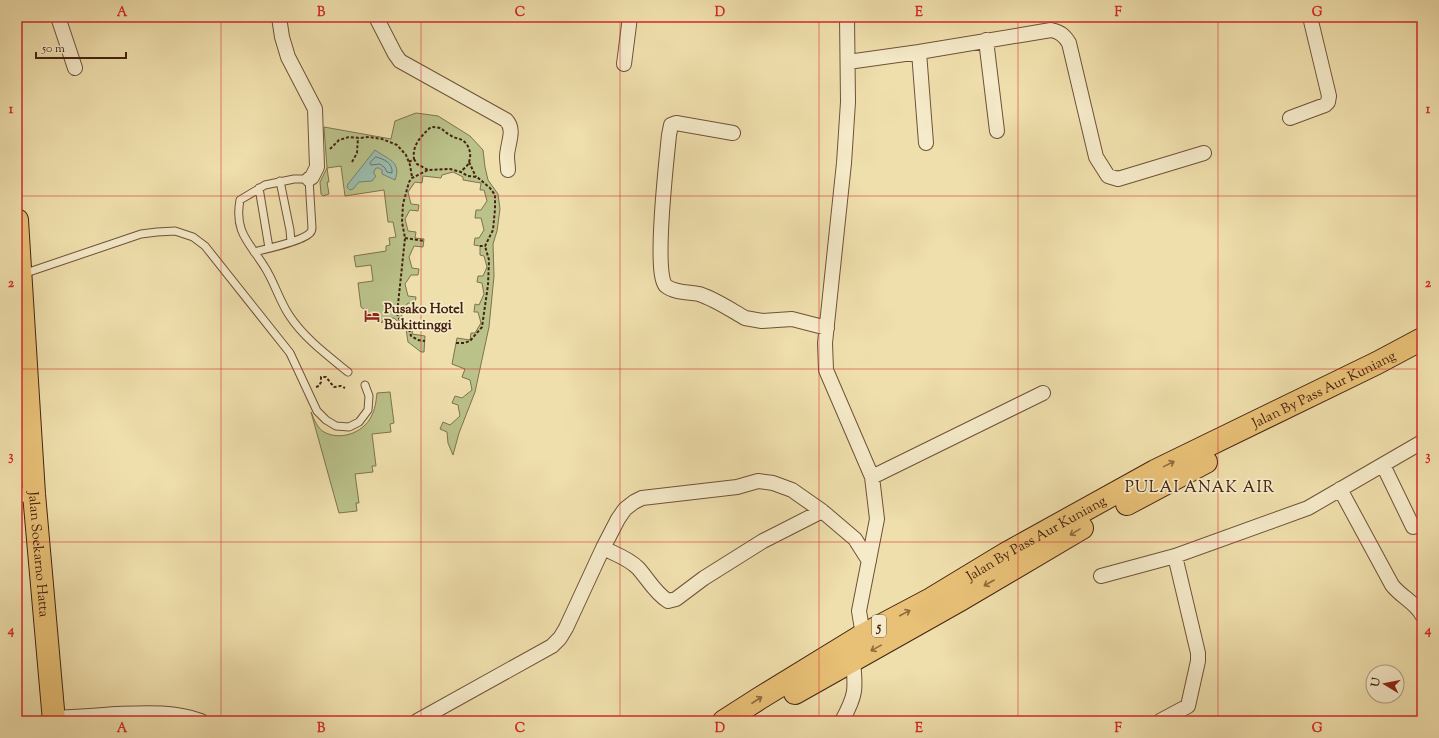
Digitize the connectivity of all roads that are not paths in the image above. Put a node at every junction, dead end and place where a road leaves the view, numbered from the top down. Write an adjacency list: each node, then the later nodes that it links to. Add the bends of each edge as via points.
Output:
1 (58, 17): 11 (street)
2 (279, 17): 18 (street, via 288,57 315,109 317,167)
3 (376, 17): 17 (street, via 400,60 509,123 511,129)
4 (630, 17): 10 (street)
5 (847, 17): 9 (street)
6 (1310, 17): 12 (street, via 1329,96 1328,102)
7 (986, 40): 8 (street); 13 (street); 16 (street, via 1051,30 1065,36 1069,43 1096,157 1108,176 1118,179)
8 (919, 52): 9 (street); 15 (street)
9 (848, 62): 26 (street, via 844,163)
10 (624, 64)
11 (75, 68)
12 (1290, 118)
13 (997, 130)
14 (733, 134): 26 (street, via 676,123 671,125 662,200 662,280 665,286 671,289 699,294 750,319 792,319)
15 (926, 143)
16 (1204, 153)
17 (508, 170)
18 (309, 179): 19 (lane); 22 (lane, via 311,232)
19 (280, 181): 20 (lane); 22 (lane)
20 (259, 188): 23 (lane); 24 (lane, via 240,200 238,211 240,227)
21 (17, 220): 25 (highway, Jalan Soekarno Hatta)
22 (291, 242): 23 (lane)
23 (269, 248): 24 (lane)
24 (254, 252): 29 (lane, via 265,267 289,315 315,346)
25 (19, 275): 30 (lane, via 141,234 174,231 193,237 205,246 290,353 317,411 326,420 336,426 349,426 359,422 368,410 369,396); 36 (highway, Jalan Soekarno Hatta)
26 (827, 328): 34 (street, via 826,370)
27 (1422, 339): 39 (highway, Jalan By Pass Aur Kuniang, one-way to 27, via 1155,470)
28 (1422, 356): 39 (highway, Jalan By Pass Aur Kuniang, one-way to 39, via 1219,455 1087,525)
29 (348, 372)
30 (365, 385)
31 (1043, 393): 34 (street)
32 (1422, 442): 33 (street)
33 (1383, 465): 35 (street); 38 (street)
34 (872, 477): 42 (street, via 877,519)
35 (1340, 489): 41 (street, via 1308,508); 45 (street, via 1392,585)
36 (26, 495): 49 (highway, Jalan Soekarno Hatta)
37 (822, 511): 40 (street, via 792,490 758,481 737,488 642,498 625,509); 40 (street, via 762,541 676,599 668,601 627,559); 42 (street, via 855,539)
38 (1413, 527)
39 (1042, 543): 43 (highway, Jalan By Pass Aur Kuniang / 5)
40 (603, 548): 51 (street, via 566,628 552,646)
41 (1175, 556): 44 (street); 55 (street, via 1198,661 1188,706)
42 (869, 561): 46 (street, via 860,611)
43 (1011, 561): 46 (highway, Jalan By Pass Aur Kuniang / 5, one-way to 43); 47 (highway, Jalan By Pass Aur Kuniang / 5, one-way to 47)
44 (1100, 576)
45 (1422, 615)
46 (863, 635): 52 (highway, Jalan By Pass Aur Kuniang / 5, one-way to 46)
47 (853, 661): 53 (highway, Jalan By Pass Aur Kuniang / 5); 54 (street, via 854,696)
48 (173, 717): 49 (street, via 143,713); 50 (street, via 191,717)
49 (53, 719)
50 (201, 721)
51 (417, 721)
52 (724, 721)
53 (752, 721)
54 (842, 721)
55 (1160, 721)

